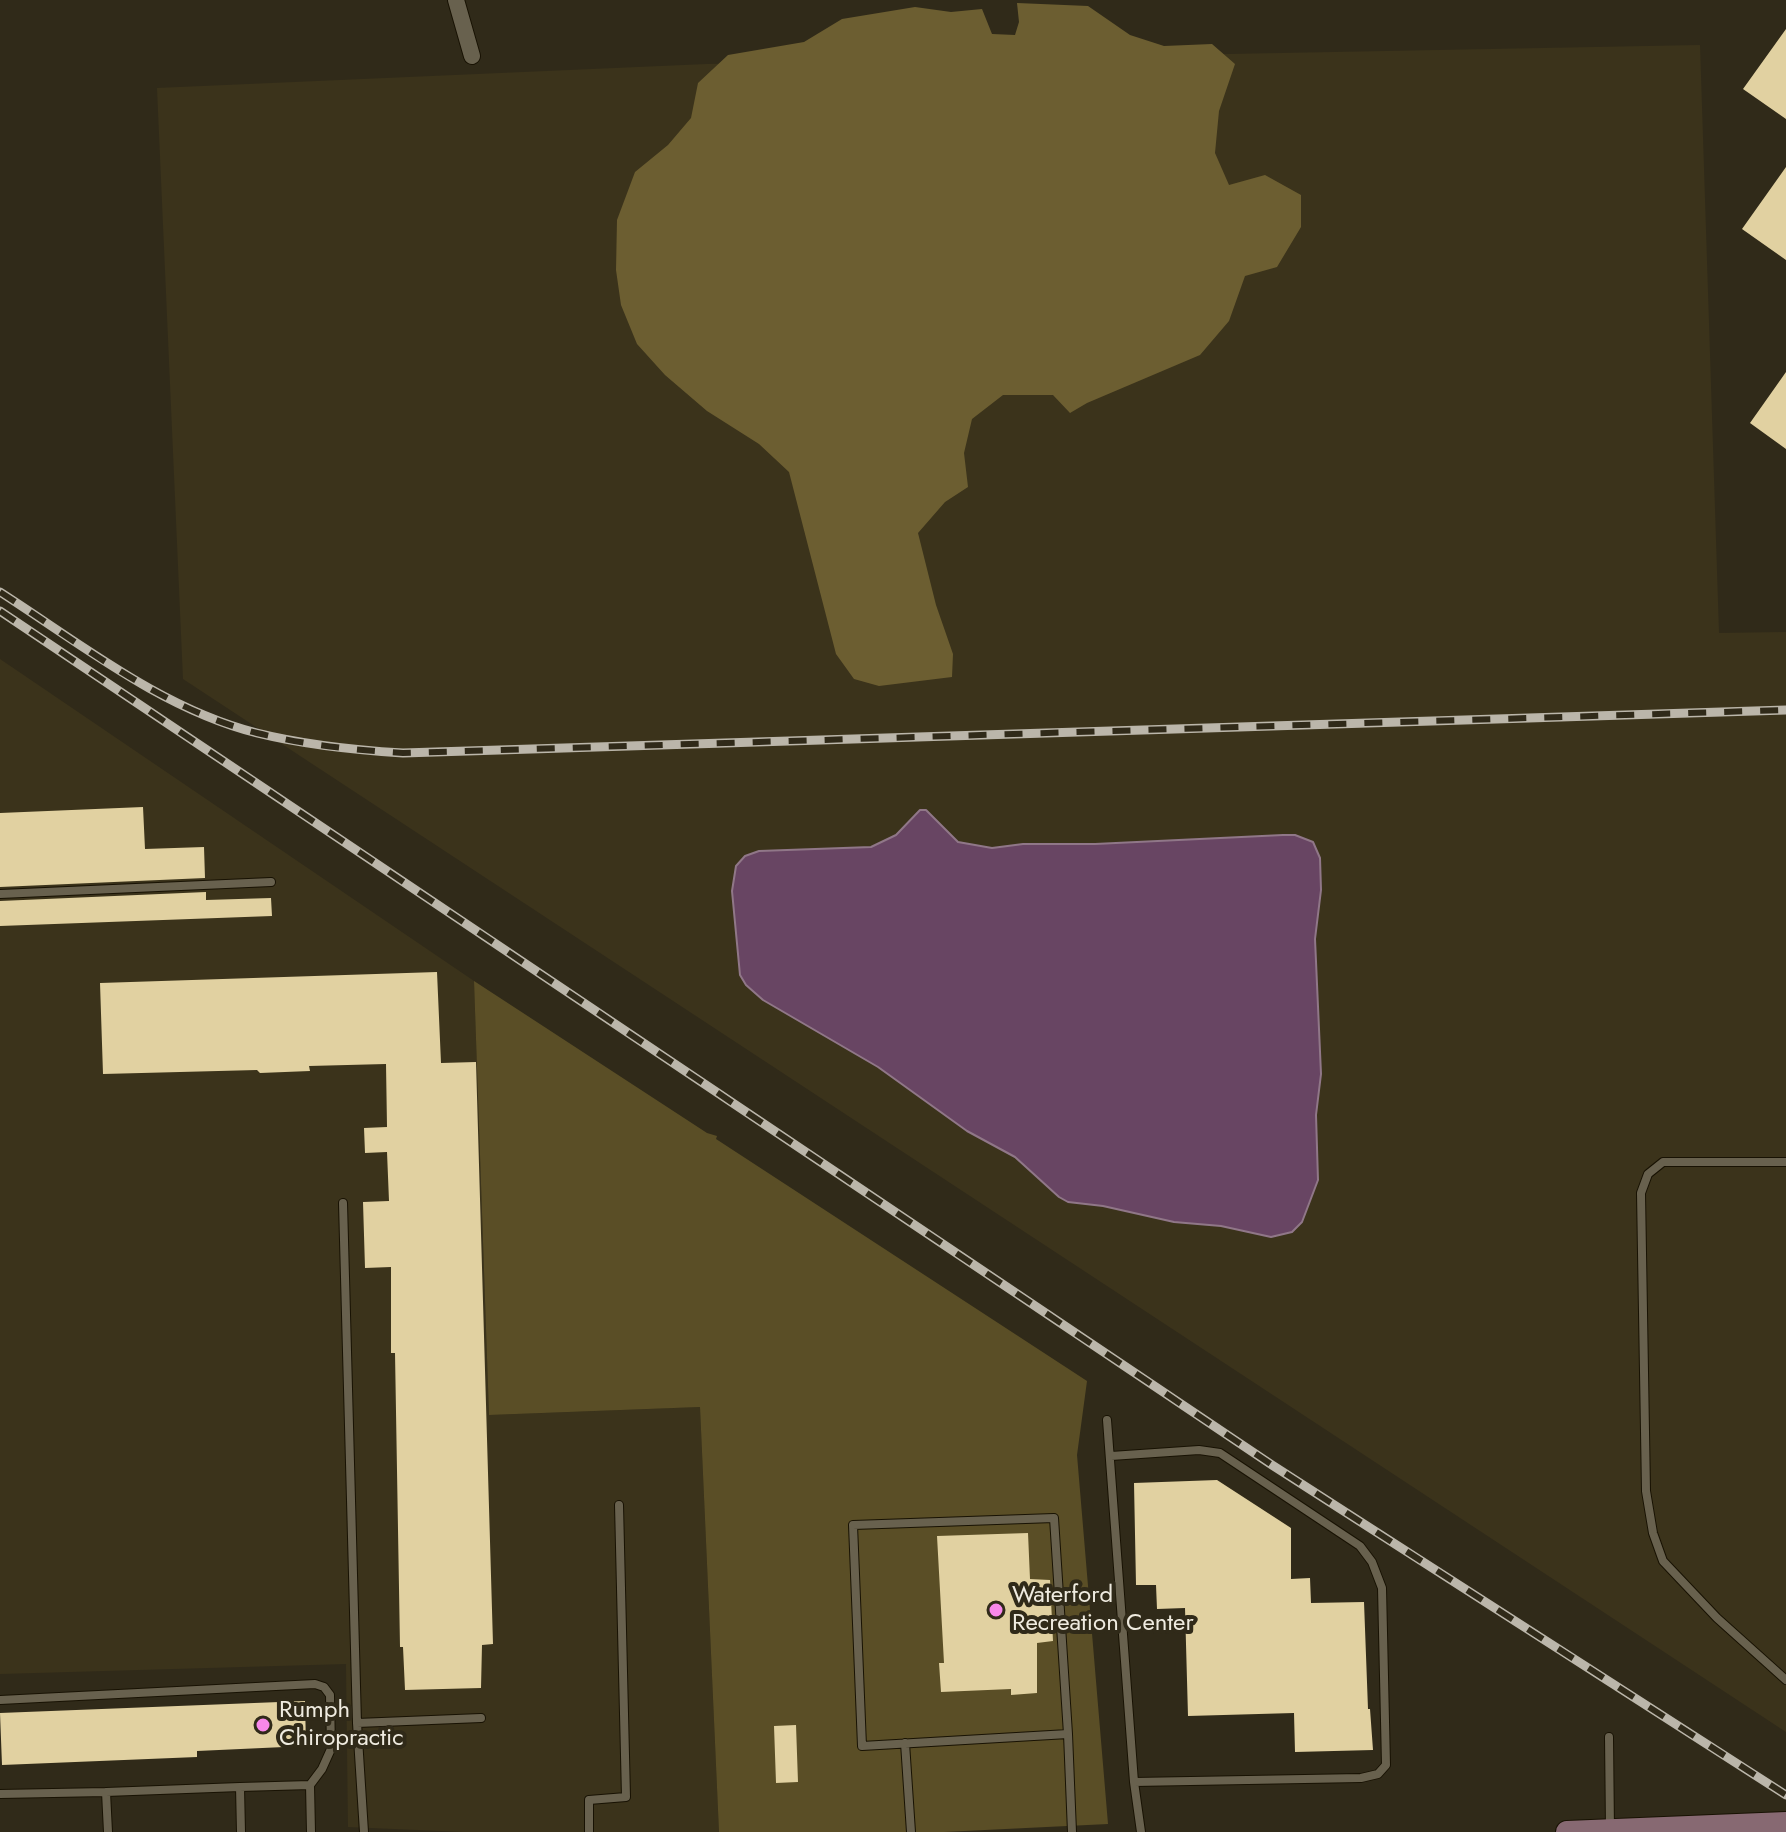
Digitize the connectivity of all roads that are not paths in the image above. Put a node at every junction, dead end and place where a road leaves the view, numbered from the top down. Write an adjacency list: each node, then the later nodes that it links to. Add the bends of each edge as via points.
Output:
1 (456, 0): 2 (street)
2 (472, 56)
3 (271, 882): 4 (lane)
4 (0, 894)
5 (1786, 1162): 10 (lane, via 1663,1162 1648,1174 1641,1193 1646,1491 1653,1533 1663,1561)
6 (343, 1203): 13 (lane)
7 (1107, 1420): 8 (lane)
8 (1111, 1456): 17 (lane); 17 (lane, via 1220,1453 1360,1546 1382,1588 1386,1765 1378,1774)
9 (619, 1505): 28 (lane, via 626,1797 589,1800)
10 (1786, 1680)
11 (0, 1700): 18 (lane, via 315,1684 330,1695 331,1749)
12 (481, 1718): 13 (lane)
13 (357, 1723): 27 (lane)
14 (1068, 1734): 16 (lane); 16 (lane, via 1054,1518 853,1525 862,1746); 30 (lane)
15 (1609, 1737): 23 (lane)
16 (905, 1743): 29 (lane)
17 (1134, 1782): 31 (lane)
18 (310, 1785): 19 (lane); 26 (lane)
19 (240, 1787): 20 (lane); 25 (lane)
20 (106, 1792): 21 (lane); 24 (lane)
21 (0, 1794)
22 (1786, 1823): 23 (main road)
23 (1610, 1831): 32 (main road)
24 (108, 1832)
25 (241, 1832)
26 (311, 1832)
27 (364, 1832)
28 (589, 1832)
29 (911, 1832)
30 (1072, 1832)
31 (1141, 1832)
32 (1567, 1832)

